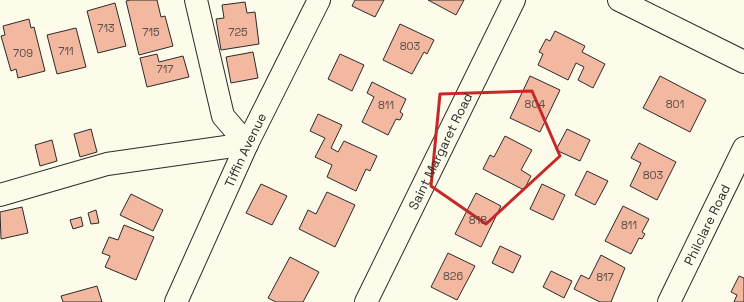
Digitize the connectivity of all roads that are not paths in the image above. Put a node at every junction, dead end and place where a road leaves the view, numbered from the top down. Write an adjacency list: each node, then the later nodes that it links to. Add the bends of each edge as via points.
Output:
1 (196, 0): 6 (street, via 223,116)
2 (319, 0): 6 (street, Tiffin Avenue)
3 (514, 0): 10 (street, Saint Margaret Road)
4 (619, 0): 5 (street)
5 (744, 62)
6 (247, 144): 8 (street, via 107,164); 9 (street, Tiffin Avenue)
7 (744, 148): 11 (street, Philclare Road)
8 (0, 195)
9 (176, 302)
10 (366, 302)
11 (669, 302)

